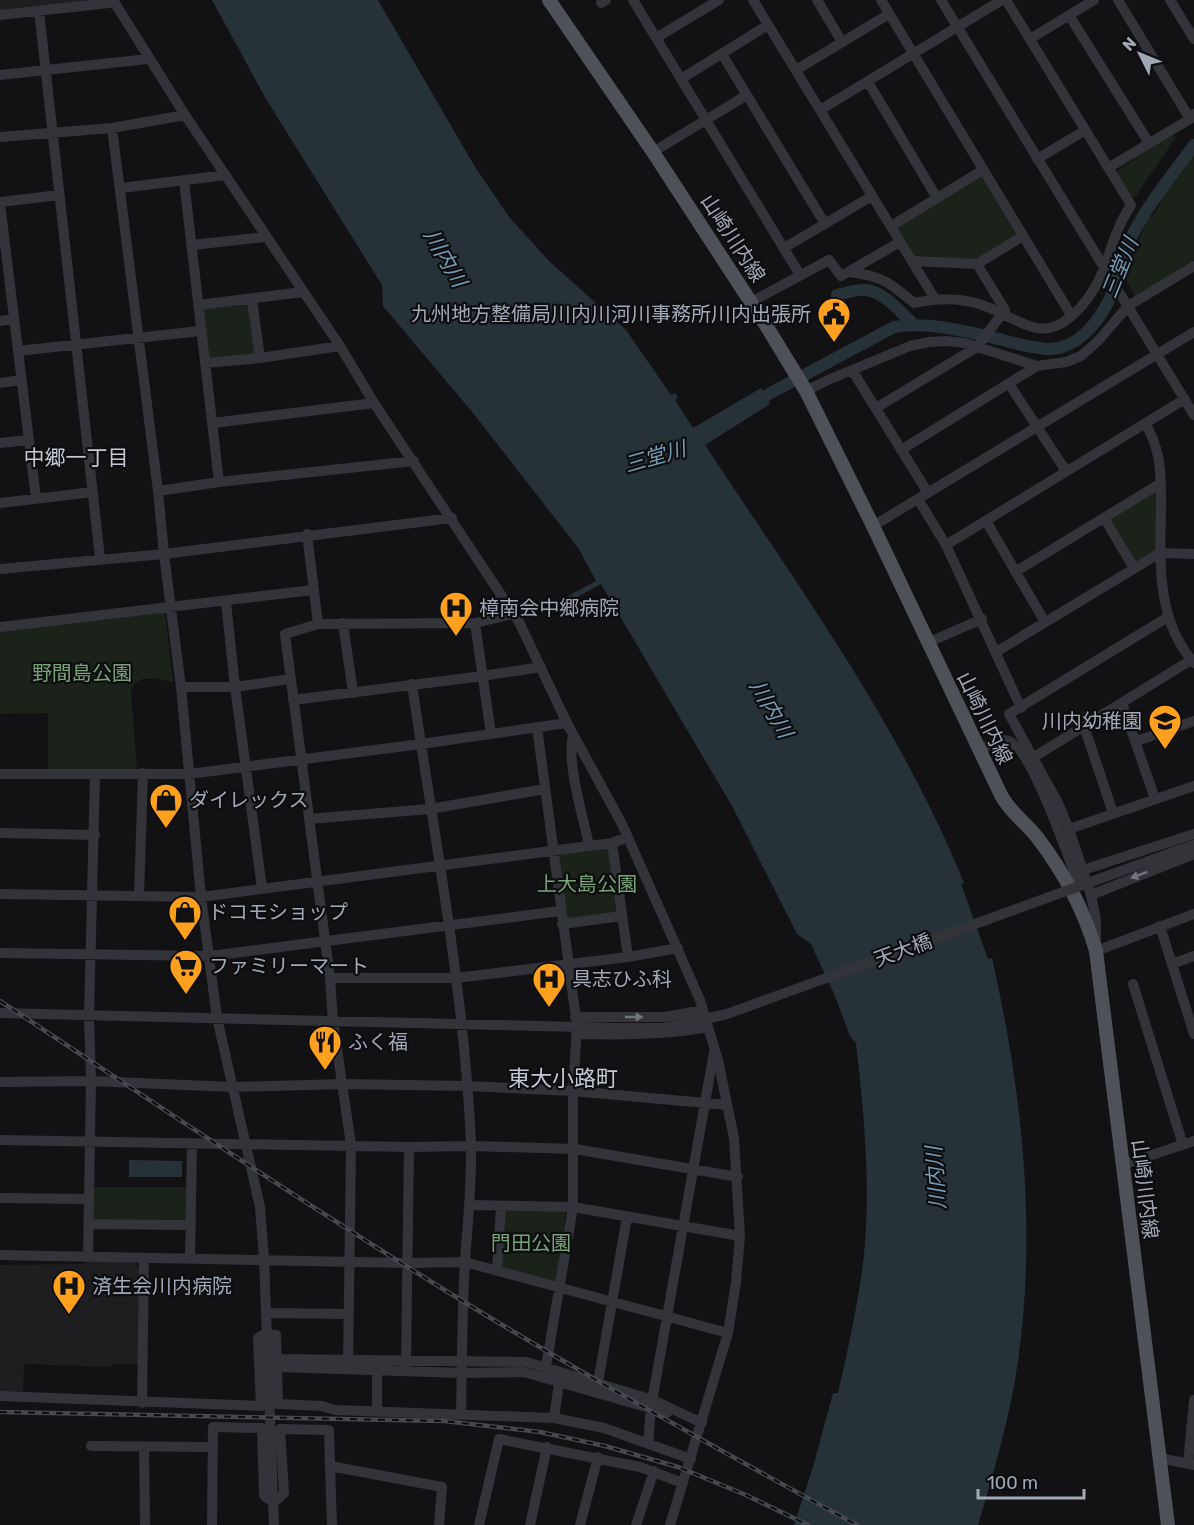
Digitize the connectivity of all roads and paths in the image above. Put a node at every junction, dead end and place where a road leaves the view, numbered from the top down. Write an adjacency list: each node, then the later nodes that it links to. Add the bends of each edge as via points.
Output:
1 (112, 0): 13 (street); 25 (street)
2 (549, 0): 41 (main road, 山崎川内線)
3 (633, 0): 19 (street)
4 (718, 0): 19 (street)
5 (753, 0): 17 (street)
6 (817, 0): 22 (street)
7 (880, 0): 14 (street)
8 (941, 0): 18 (street)
9 (1004, 0): 18 (street); 20 (street)
10 (1094, 0): 16 (street)
11 (1118, 0): 34 (street)
12 (1170, 0): 21 (street)
13 (39, 11): 15 (street); 26 (street)
14 (889, 14): 22 (street); 24 (street)
15 (0, 15)
16 (1069, 15): 20 (street); 40 (street)
17 (768, 25): 23 (street); 27 (street)
18 (958, 27): 24 (street); 42 (street)
19 (656, 38): 29 (street)
20 (1030, 39): 38 (street)
21 (1194, 39)
22 (842, 42): 27 (street)
23 (722, 54): 29 (street); 31 (street)
24 (912, 54): 30 (street); 44 (street)
25 (148, 59): 26 (street); 33 (street)
26 (45, 70): 28 (street); 37 (street)
27 (796, 70): 32 (street)
28 (0, 75)
29 (681, 79): 35 (street)
30 (868, 82): 32 (street); 50 (street)
31 (747, 95): 35 (street); 52 (street)
32 (820, 110): 49 (street)
33 (185, 115): 36 (street); 45 (street)
34 (1192, 116): 40 (street)
35 (706, 120): 41 (street); 58 (street)
36 (112, 128): 37 (street); 47 (street)
37 (52, 131): 39 (street); 48 (street)
38 (1084, 131): 42 (street); 43 (street)
39 (0, 137)
40 (1149, 143): 43 (street)
41 (653, 152): 69 (main road, 山崎川内線)
42 (1037, 159): 63 (street)
43 (1108, 168): 63 (street, via 1131,206 1117,230)
44 (983, 170): 50 (street); 54 (street)
45 (226, 175): 46 (street); 55 (street)
46 (184, 181): 47 (street); 57 (street)
47 (121, 188): 78 (street)
48 (59, 195): 51 (street); 79 (street)
49 (872, 196): 52 (street); 53 (street)
50 (937, 198): 53 (street)
51 (0, 202): 59 (street)
52 (825, 224): 58 (street)
53 (891, 226): 56 (street)
54 (1023, 236): 61 (street); 73 (street)
55 (265, 237): 57 (street); 66 (street)
56 (900, 242): 60 (street); 64 (street)
57 (192, 245): 71 (street)
58 (784, 248): 65 (street)
59 (4, 261): 74 (street)
60 (912, 261): 61 (street); 67 (street)
61 (977, 264): 72 (street, via 1005,310)
62 (1194, 266): 70 (street)
63 (1106, 269): 70 (street); 73 (street)
64 (849, 272): 65 (street, via 841,276 829,260); 67 (street, via 878,277 914,303)
65 (800, 275): 69 (street)
66 (303, 292): 68 (street); 81 (street)
67 (935, 299): 72 (street, via 966,301)
68 (252, 300): 71 (street); 84 (street)
69 (751, 302): 91 (main road, 山崎川内線)
70 (1127, 304): 83 (street); 86 (street, via 1082,356)
71 (199, 305): 76 (street)
72 (1001, 315): 73 (street, via 1040,328 1055,327); 80 (street)
73 (1071, 315)
74 (14, 319): 75 (street); 82 (street)
75 (0, 321)
76 (200, 331): 78 (street); 85 (street)
77 (1194, 332): 83 (street)
78 (139, 337): 79 (street); 106 (street)
79 (77, 344): 82 (street); 107 (street)
80 (979, 344): 86 (street); 87 (street, via 928,342); 94 (street)
81 (340, 346): 84 (street); 93 (street)
82 (18, 351): 88 (street)
83 (1157, 355): 92 (street); 98 (street)
84 (260, 358): 85 (street)
85 (206, 363): 96 (street)
86 (1037, 366): 90 (street)
87 (852, 370): 91 (street); 94 (street)
88 (21, 380): 89 (street); 99 (street)
89 (0, 383)
90 (1009, 384): 98 (street); 101 (street)
91 (806, 391): 115 (main road, 山崎川内線)
92 (1185, 399): 95 (street); 97 (street)
93 (374, 403): 96 (street); 102 (street)
94 (876, 408): 101 (street)
95 (1194, 415)
96 (213, 423): 104 (street)
97 (1145, 423): 103 (street); 105 (street, via 1157,447)
98 (1038, 426): 103 (street); 108 (street)
99 (29, 440): 100 (street); 109 (street)
100 (0, 443)
101 (901, 450): 108 (street)
102 (414, 461): 104 (street); 112 (street)
103 (1066, 471): 114 (street)
104 (219, 482): 106 (street)
105 (1161, 483): 113 (street); 118 (street)
106 (158, 491): 119 (street)
107 (93, 492): 109 (street); 121 (street)
108 (928, 493): 110 (street)
109 (36, 498): 111 (street)
110 (918, 499): 115 (street); 117 (street)
111 (0, 503)
112 (452, 518): 116 (street); 128 (street)
113 (1104, 518): 123 (street); 124 (street)
114 (986, 520): 117 (street); 124 (street)
115 (873, 526): 136 (main road, 山崎川内線)
116 (308, 534): 119 (street); 125 (street)
117 (946, 545): 130 (street)
118 (1160, 553): 120 (street); 123 (street); 129 (street, via 1161,586)
119 (164, 554): 121 (street); 127 (street)
120 (1194, 554)
121 (100, 558): 122 (street)
122 (0, 568)
123 (1134, 568): 131 (street)
124 (1015, 572): 131 (street)
125 (313, 590): 126 (street); 134 (street)
126 (226, 602): 127 (street); 144 (street)
127 (171, 607): 135 (street); 143 (street)
128 (513, 614): 133 (street); 139 (street)
129 (1168, 617): 138 (street); 148 (street)
130 (982, 619): 136 (street); 137 (street)
131 (1045, 622): 137 (street)
132 (343, 623): 133 (street); 134 (street); 145 (street)
133 (475, 623): 140 (street)
134 (318, 624): 141 (street, via 285,634)
135 (0, 627)
136 (927, 643): 157 (main road, 山崎川内線)
137 (996, 652): 148 (street)
138 (1193, 662): 147 (street)
139 (541, 667): 140 (street); 150 (street)
140 (483, 676): 142 (street); 153 (street)
141 (290, 679): 144 (street); 146 (street)
142 (412, 684): 145 (street); 156 (street)
143 (181, 687): 144 (street); 164 (street)
144 (235, 687): 160 (street)
145 (353, 693): 146 (street)
146 (293, 700): 159 (street)
147 (1122, 703): 151 (street); 155 (street)
148 (1021, 708): 158 (street, via 1009,714)
149 (1194, 721): 155 (street)
150 (567, 723): 152 (street); 154 (street)
151 (1084, 726): 158 (street); 169 (street)
152 (537, 727): 153 (street); 166 (street)
153 (491, 734): 156 (street)
154 (573, 735): 175 (street); 177 (street, via 574,776)
155 (1137, 741): 167 (street)
156 (421, 744): 159 (street); 168 (street)
157 (979, 750): 184 (street, via 1006,740 1022,752 1050,808); 199 (main road, 山崎川内線, via 1006,804 1047,851 1082,909)
158 (1034, 757): 171 (street)
159 (302, 758): 160 (street); 170 (street)
160 (245, 767): 164 (street); 185 (street)
161 (143, 773): 163 (street); 164 (street); 189 (street)
162 (0, 774): 163 (street)
163 (95, 774): 174 (street)
164 (189, 774): 190 (street)
165 (1194, 786): 167 (street)
166 (545, 789): 168 (street); 179 (street)
167 (1155, 799): 169 (street)
168 (430, 808): 170 (street); 181 (street)
169 (1113, 813): 171 (street)
170 (309, 819): 183 (street)
171 (1069, 829): 182 (street)
172 (0, 833): 174 (street)
173 (1194, 834): 182 (street)
174 (95, 835): 187 (street)
175 (628, 837): 176 (street); 198 (street)
176 (612, 843): 177 (street); 193 (street)
177 (590, 845): 179 (street)
178 (1194, 845): 184 (street, 天大橋, bridge)
179 (553, 849): 181 (street); 191 (street)
180 (1194, 854): 188 (street, one-way to 188)
181 (439, 867): 183 (street); 194 (street)
182 (1083, 870): 188 (street)
183 (317, 880): 185 (street); 197 (street)
184 (1079, 886): 218 (street, 天大橋, bridge, via 727,1014 664,1028)
185 (262, 888): 190 (street)
186 (0, 894): 187 (street)
187 (93, 895): 189 (street); 201 (street)
188 (1091, 895): 199 (street)
189 (139, 896): 190 (street)
190 (201, 897): 202 (street)
191 (560, 911): 194 (street); 195 (street)
192 (1194, 914): 196 (street)
193 (622, 916): 195 (street); 204 (street)
194 (448, 924): 197 (street); 208 (street)
195 (562, 924): 205 (street)
196 (1160, 926): 199 (street); 206 (street)
197 (324, 941): 202 (street); 207 (street)
198 (678, 948): 204 (street); 211 (street)
199 (1096, 951): 239 (main road, 山崎川内線)
200 (0, 953): 201 (street)
201 (91, 955): 202 (street); 213 (street)
202 (210, 956): 214 (street)
203 (1194, 956): 206 (street)
204 (628, 957): 205 (street)
205 (568, 963): 208 (street); 218 (street)
206 (1172, 963): 210 (street)
207 (330, 978): 208 (street); 215 (street)
208 (456, 978): 217 (street)
209 (1133, 984): 233 (street)
210 (1189, 1000): 216 (street)
211 (703, 1010): 218 (street, one-way to 211); 219 (street)
212 (0, 1013): 213 (street)
213 (89, 1016): 214 (street); 222 (street)
214 (217, 1018): 215 (street); 226 (street)
215 (333, 1021): 217 (street); 224 (street)
216 (1192, 1021): 220 (street)
217 (461, 1023): 218 (street); 225 (street)
218 (576, 1026): 219 (street, via 635,1036); 227 (street)
219 (708, 1027): 221 (street)
220 (1194, 1034)
221 (714, 1049): 228 (street); 229 (street)
222 (91, 1081): 223 (street); 226 (street); 231 (street)
223 (0, 1082)
224 (343, 1084): 225 (street); 226 (street); 235 (street)
225 (468, 1086): 227 (street); 236 (street)
226 (232, 1087): 234 (street)
227 (573, 1091): 228 (street); 238 (street)
228 (704, 1101): 229 (street); 240 (street)
229 (727, 1105): 241 (street)
230 (0, 1140): 231 (street)
231 (90, 1141): 232 (street); 243 (street)
232 (192, 1143): 234 (street); 249 (street)
233 (1189, 1143): 239 (street)
234 (245, 1144): 235 (street); 256 (street, via 260,1207)
235 (351, 1145): 237 (street); 257 (street)
236 (471, 1146): 237 (street); 238 (street); 244 (street)
237 (409, 1147): 259 (street)
238 (575, 1149): 240 (street); 246 (street)
239 (1122, 1165): 291 (main road, 山崎川内線)
240 (693, 1170): 241 (street); 250 (street)
241 (738, 1177): 251 (street)
242 (0, 1197): 243 (street)
243 (89, 1199): 248 (street)
244 (470, 1205): 245 (street); 258 (street)
245 (501, 1207): 246 (street); 260 (street)
246 (573, 1207): 247 (street); 261 (street)
247 (627, 1217): 250 (street); 262 (street)
248 (89, 1224): 249 (street); 253 (street)
249 (191, 1225): 255 (street)
250 (684, 1226): 251 (street); 265 (street)
251 (740, 1236): 266 (street)
252 (0, 1255): 253 (street)
253 (88, 1257): 254 (street)
254 (144, 1258): 255 (street); 279 (street)
255 (190, 1258): 256 (street)
256 (264, 1259): 257 (street); 263 (street)
257 (349, 1261): 259 (street); 264 (street)
258 (465, 1262): 259 (street); 260 (street); 268 (street)
259 (407, 1263): 271 (street)
260 (497, 1270): 261 (street)
261 (561, 1287): 262 (street); 274 (street)
262 (612, 1301): 265 (street); 276 (street)
263 (266, 1312): 264 (street); 267 (street)
264 (348, 1314): 270 (street)
265 (668, 1315): 266 (street); 280 (street)
266 (728, 1333): 284 (street)
267 (267, 1334): 269 (street, via 276,1335); 279 (street, via 258,1338 261,1406); 297 (street)
268 (462, 1360): 271 (street); 273 (street); 274 (street, via 527,1362)
269 (277, 1363): 270 (street); 281 (street, via 278,1404)
270 (348, 1364): 271 (street); 272 (street)
271 (406, 1365): 272 (street); 273 (street)
272 (377, 1369): 281 (street)
273 (462, 1372): 274 (street); 282 (street)
274 (545, 1373): 275 (street); 276 (street)
275 (559, 1383): 276 (street); 283 (street)
276 (597, 1389): 280 (street)
277 (0, 1396): 279 (street)
278 (1194, 1400): 293 (street)
279 (142, 1403)
280 (652, 1404): 284 (street, via 689,1421); 285 (street)
281 (377, 1411): 282 (street)
282 (461, 1414): 283 (street)
283 (554, 1418): 285 (street, via 604,1428)
284 (702, 1422): 292 (street)
285 (648, 1444): 292 (street)
286 (91, 1446): 287 (street)
287 (144, 1446): 288 (street); 298 (street)
288 (212, 1447): 297 (street, via 213,1427 262,1428 264,1495); 299 (street)
289 (547, 1447): 290 (street); 303 (street, via 500,1439); 304 (street)
290 (598, 1457): 295 (street); 305 (street)
291 (1160, 1458): 293 (street); 308 (main road, 山崎川内線)
292 (691, 1459): 296 (street)
293 (1191, 1465)
294 (330, 1466): 297 (street, via 329,1430 280,1429 284,1493); 301 (street); 302 (street, via 442,1487)
295 (654, 1471): 296 (street); 306 (street)
296 (683, 1483): 307 (street)
297 (274, 1499): 300 (street)
298 (145, 1525)
299 (212, 1525)
300 (274, 1525)
301 (332, 1525)
302 (439, 1525)
303 (479, 1525)
304 (530, 1525)
305 (580, 1525)
306 (636, 1525)
307 (670, 1525)
308 (1168, 1525)

